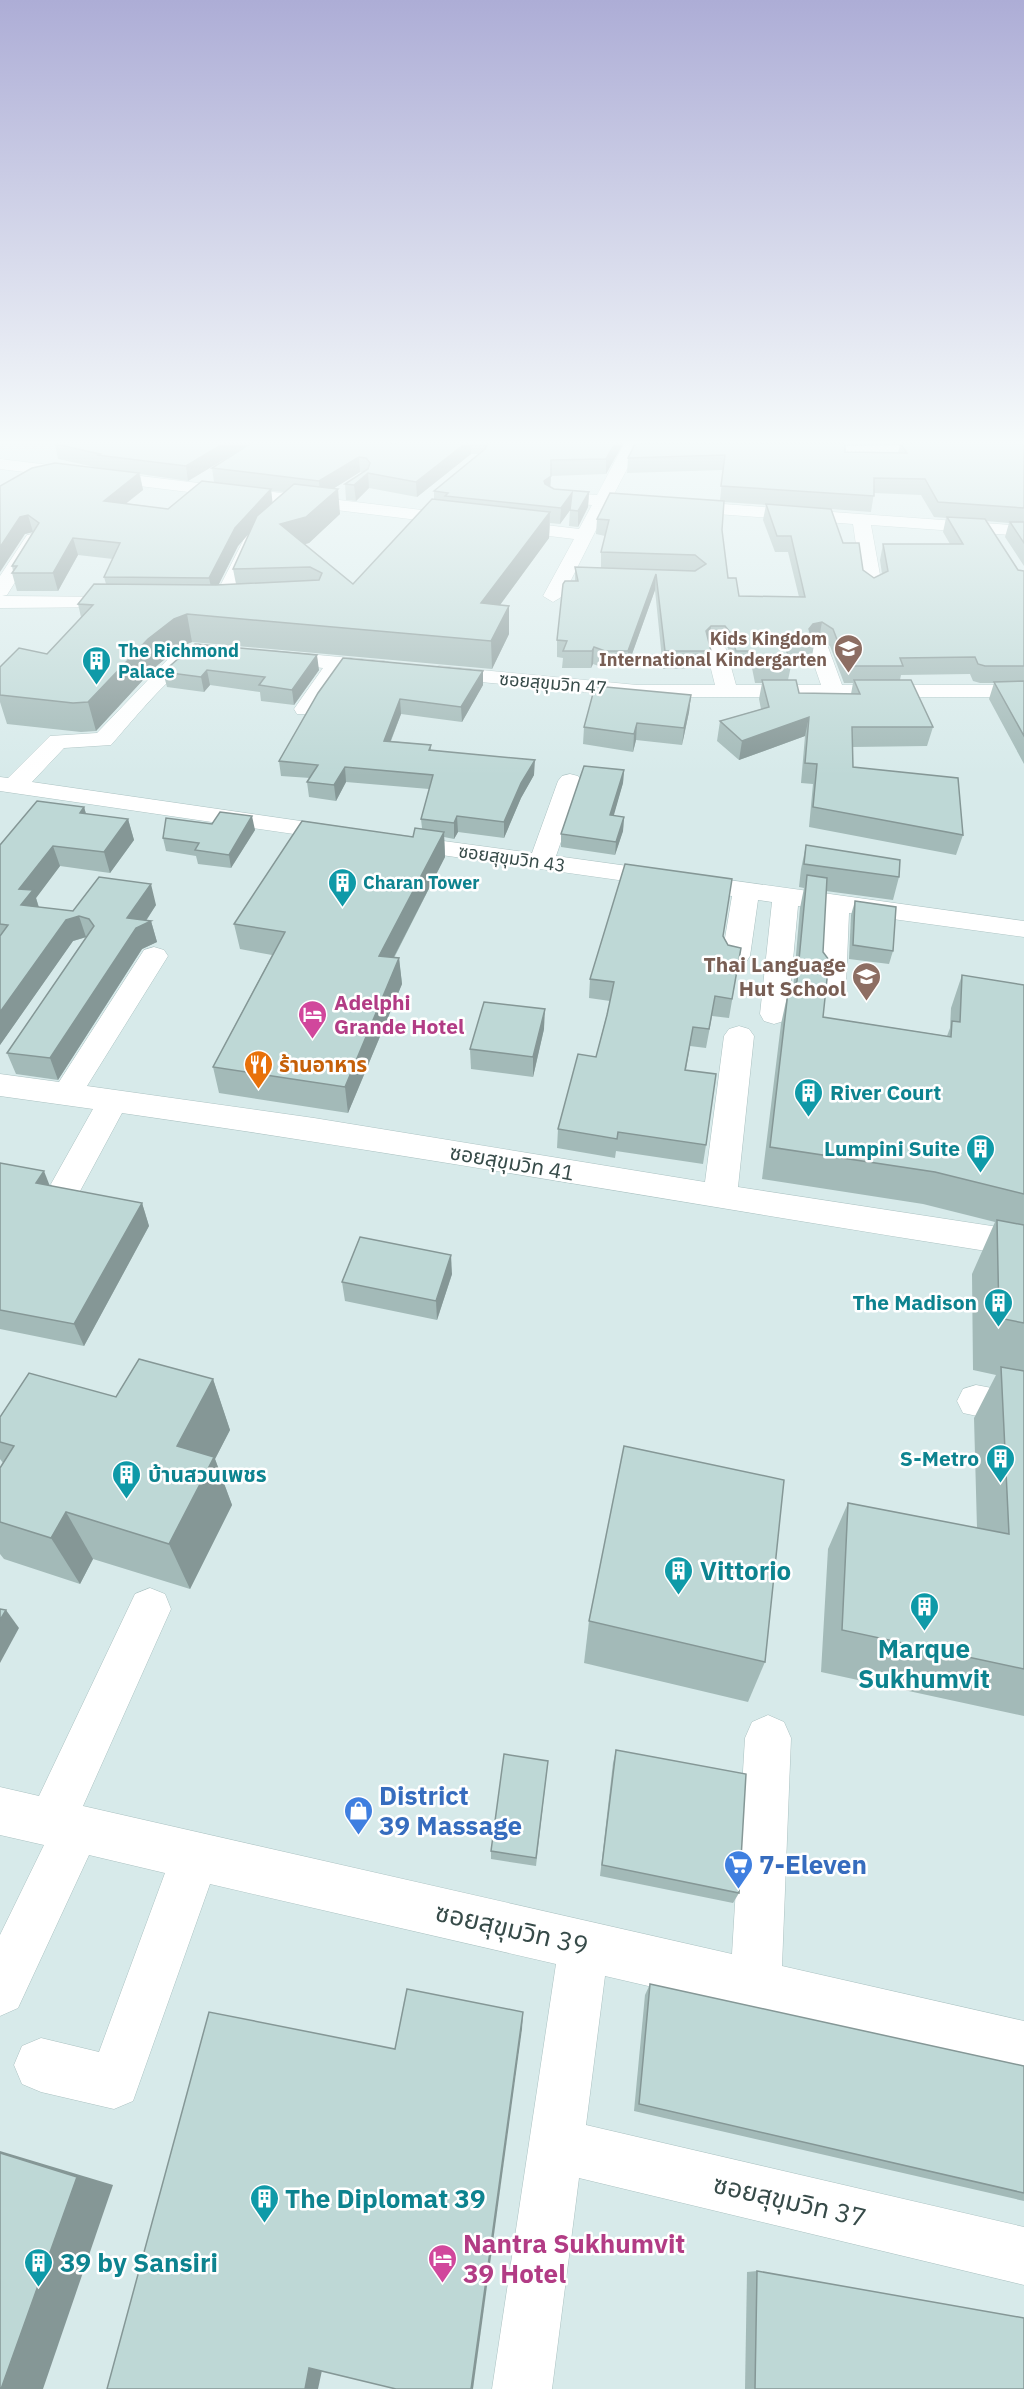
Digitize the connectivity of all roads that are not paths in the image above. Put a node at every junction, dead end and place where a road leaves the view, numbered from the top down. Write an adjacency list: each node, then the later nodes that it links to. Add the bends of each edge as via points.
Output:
1 (24, 553): 8 (street)
2 (247, 553): 12 (street, via 230,604)
3 (575, 553): 5 (street)
4 (867, 553): 7 (street)
5 (563, 574): 6 (street); 9 (street)
6 (587, 575)
7 (872, 586)
8 (0, 591)
9 (553, 596)
10 (0, 602): 11 (street)
11 (140, 603)
12 (174, 603)
13 (818, 647): 19 (street)
14 (716, 649): 18 (street)
15 (219, 652): 23 (street, via 192,650 103,740 58,741)
16 (254, 655): 17 (street, ซอยสุขุมวิท 47)
17 (337, 663): 18 (street, ซอยสุขุมวิท 47, via 637,691); 21 (street)
18 (727, 691): 19 (street, ซอยสุขุมวิท 47)
19 (834, 691): 20 (street, ซอยสุขุมวิท 47)
20 (1024, 691)
21 (305, 709)
22 (570, 781): 24 (street)
23 (7, 785): 24 (street, ซอยสุขุมวิท 43)
24 (541, 862): 25 (street, ซอยสุขุมวิท 43)
25 (746, 890): 26 (street, ซอยสุขุมวิท 43); 30 (street)
26 (786, 895): 27 (street, ซอยสุขุมวิท 43); 32 (street)
27 (836, 902): 28 (street, ซอยสุขุมวิท 43); 31 (street)
28 (1024, 929)
29 (154, 956): 35 (street)
30 (736, 956)
31 (832, 985)
32 (774, 1014)
33 (739, 1036): 38 (street)
34 (2, 1072): 35 (street, ซอยสุขุมวิท 41)
35 (67, 1094): 36 (street, ซอยสุขุมวิท 41)
36 (113, 1101): 37 (street); 38 (street, ซอยสุขุมวิท 41, via 314,1129)
37 (67, 1184)
38 (720, 1197): 39 (street, ซอยสุขุมวิท 41)
39 (1024, 1244)
40 (976, 1401): 41 (street)
41 (1024, 1410)
42 (150, 1610): 45 (street)
43 (768, 1738): 48 (street)
44 (0, 1811): 45 (street, ซอยสุขุมวิท 39)
45 (64, 1826): 46 (street, ซอยสุขุมวิท 39); 49 (street)
46 (196, 1856): 47 (street, ซอยสุขุมวิท 39); 51 (street, via 114,2082)
47 (584, 1944): 48 (street, ซอยสุขุมวิท 39); 52 (street)
48 (756, 1984): 50 (street, ซอยสุขุมวิท 39)
49 (0, 1990)
50 (1024, 2047)
51 (41, 2065)
52 (556, 2145): 53 (street, ซอยสุขุมวิท 37); 54 (street)
53 (1024, 2256)
54 (522, 2389)

